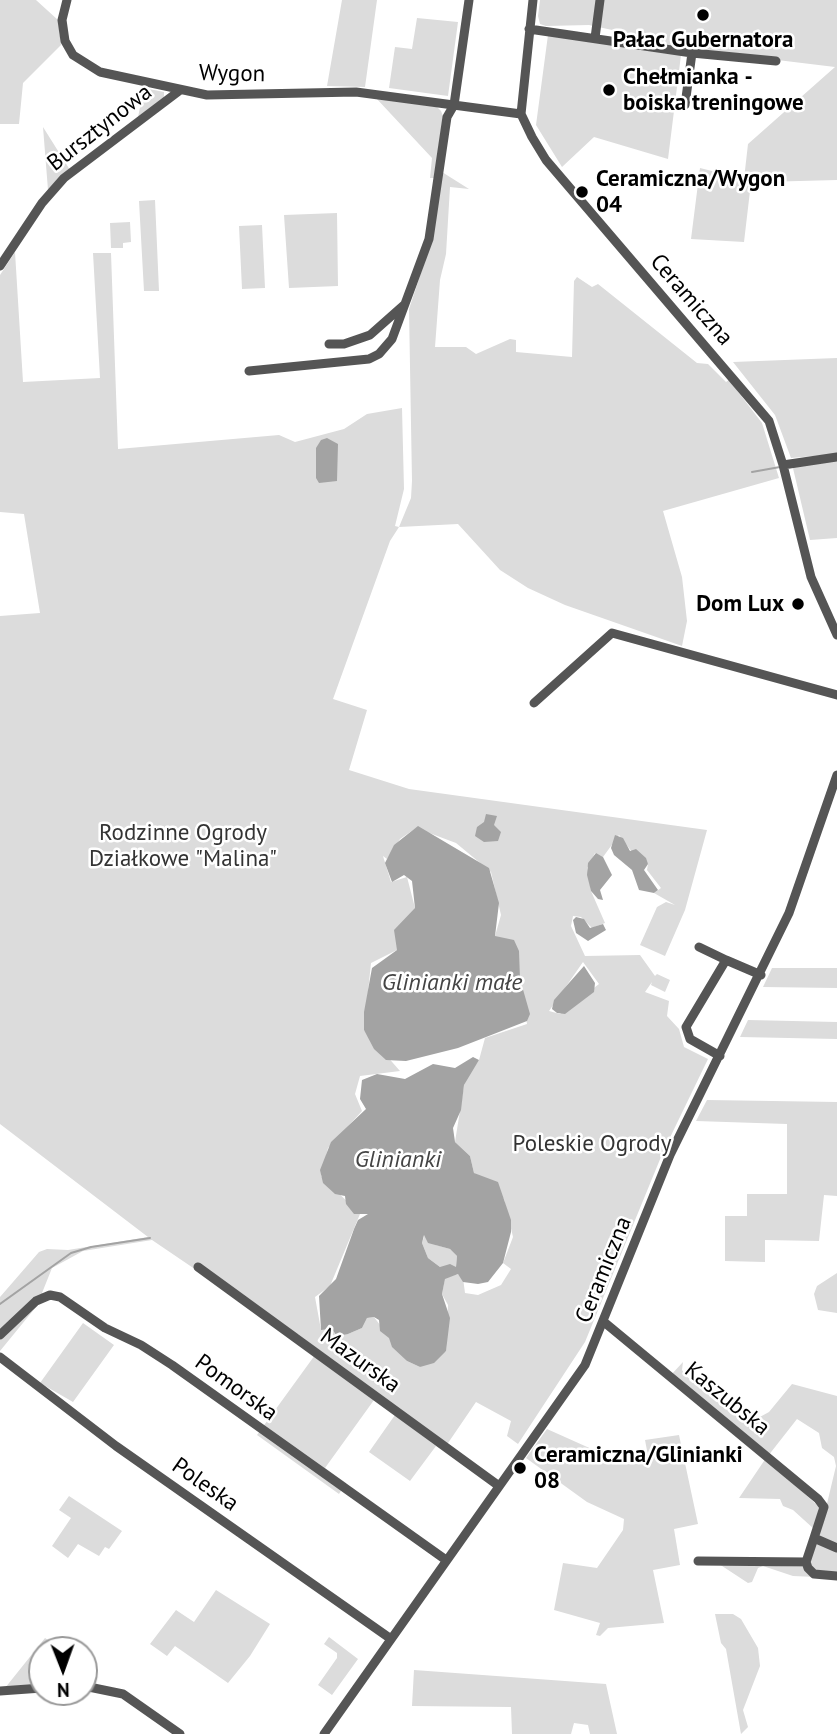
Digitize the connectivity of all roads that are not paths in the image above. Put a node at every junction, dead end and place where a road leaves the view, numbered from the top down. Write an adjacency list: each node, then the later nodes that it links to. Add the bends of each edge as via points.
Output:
1 (66, 0): 9 (street, Wygon, via 63,34 81,61 100,72)
2 (468, 0): 10 (street)
3 (533, 0): 5 (street)
4 (600, 0): 6 (street)
5 (529, 29): 6 (street); 12 (street)
6 (595, 38): 7 (street)
7 (692, 53): 8 (street); 11 (street)
8 (776, 61)
9 (179, 91): 10 (street, Wygon, via 227,96 356,92); 13 (street, Bursztynowa, via 64,178)
10 (454, 105): 12 (street, Wygon); 14 (street, via 447,117 429,239)
11 (685, 105)
12 (521, 114): 18 (street, Ceramiczna, via 546,160 760,408)
13 (0, 266)
14 (407, 302): 15 (street, via 370,335); 16 (street, via 392,339 369,359)
15 (329, 344)
16 (249, 371)
17 (837, 457): 18 (street)
18 (784, 467): 19 (street, Ceramiczna, via 811,577)
19 (837, 635)
20 (837, 695): 21 (street, via 612,633)
21 (534, 703)
22 (837, 775): 25 (street, Ceramiczna, via 789,913)
23 (699, 947): 24 (street)
24 (726, 960): 25 (street); 26 (street, via 686,1027 690,1039)
25 (761, 975): 26 (street, Ceramiczna)
26 (720, 1056): 28 (street, Ceramiczna, via 670,1155)
27 (198, 1267): 31 (street, Mazurska)
28 (604, 1322): 31 (street, Ceramiczna, via 585,1365); 32 (street, Kaszubska, via 824,1507)
29 (0, 1335): 34 (street, Pomorska, via 36,1301 50,1295 60,1297 172,1365)
30 (0, 1357): 38 (street, Poleska, via 116,1446)
31 (499, 1486): 34 (street, Ceramiczna)
32 (814, 1538): 33 (street); 36 (street)
33 (837, 1548)
34 (446, 1560): 38 (street, Ceramiczna)
35 (698, 1561): 36 (street)
36 (806, 1562): 37 (street, via 814,1574)
37 (837, 1576)
38 (391, 1639): 43 (street, Ceramiczna)
39 (28, 1689): 41 (street)
40 (98, 1689): 42 (street, via 123,1694)
41 (0, 1691)
42 (180, 1734)
43 (324, 1734)

